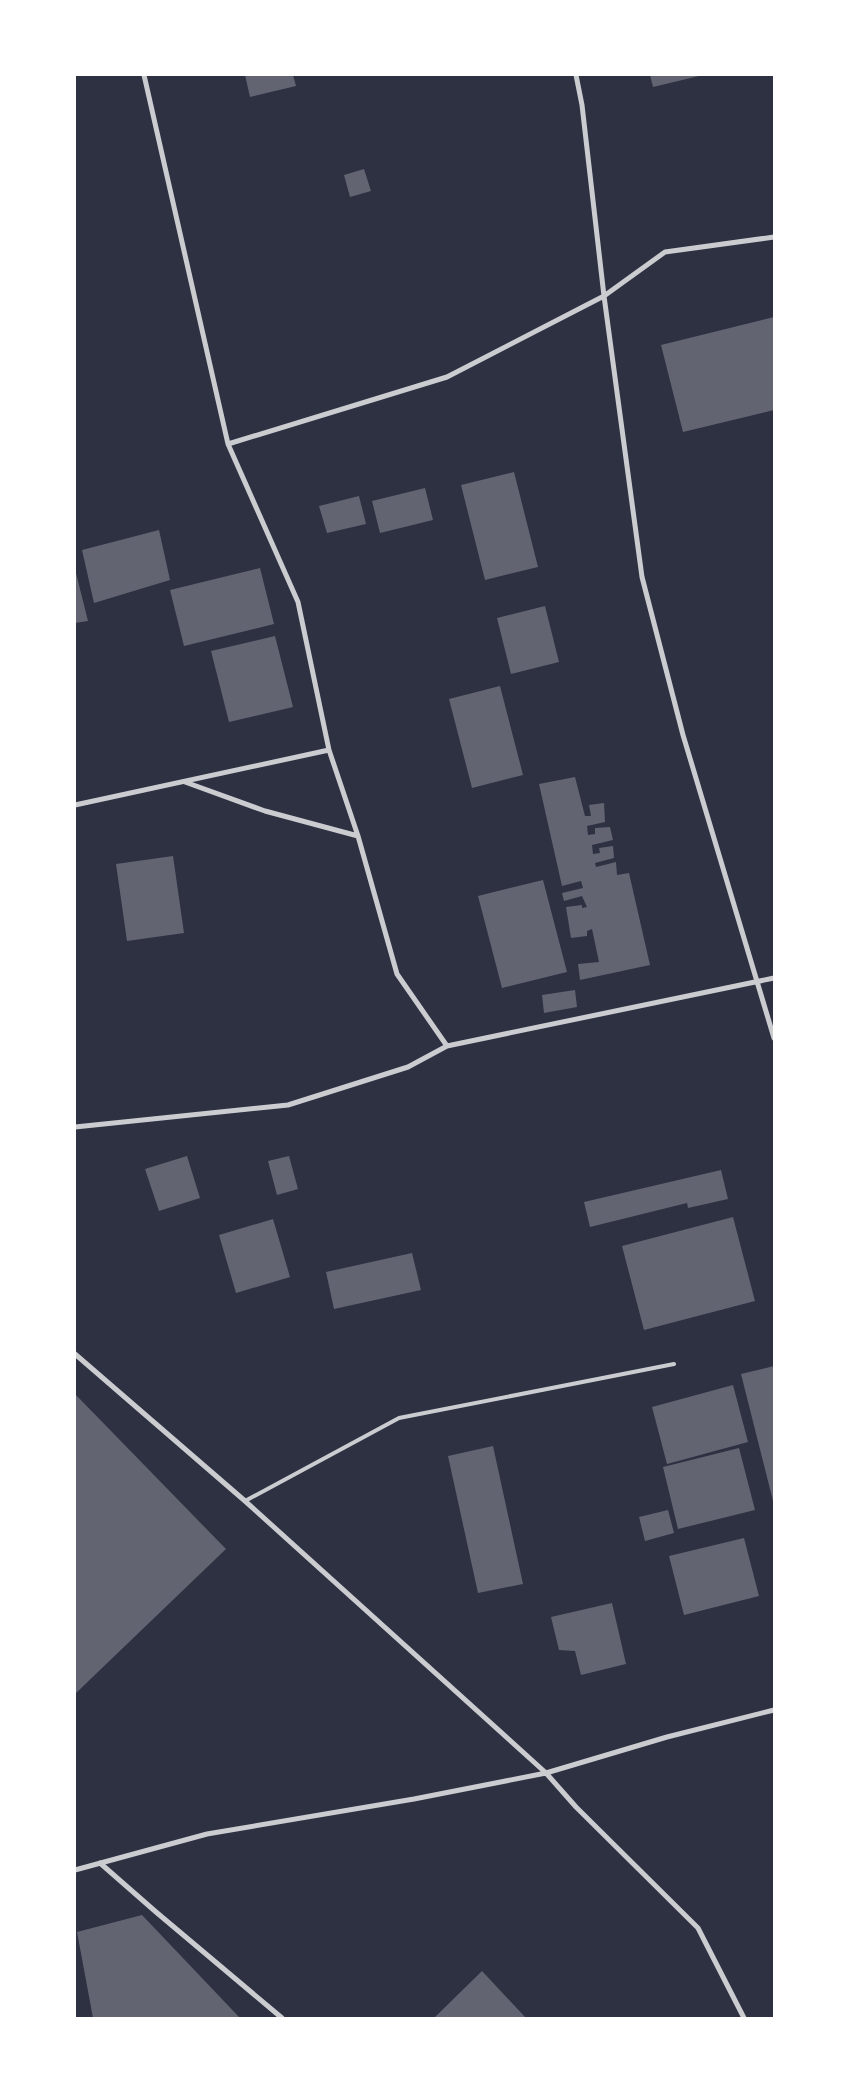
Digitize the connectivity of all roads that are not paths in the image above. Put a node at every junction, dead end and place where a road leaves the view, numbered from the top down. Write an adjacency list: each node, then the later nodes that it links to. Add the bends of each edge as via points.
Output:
1 (144, 75): 5 (street)
2 (576, 75): 4 (street)
3 (774, 237): 4 (street, via 665,252)
4 (604, 296): 5 (street, via 447,377); 11 (street, via 642,577 683,735)
5 (228, 444): 6 (street, via 298,602)
6 (329, 750): 7 (street); 9 (street)
7 (184, 782): 8 (street); 9 (street, via 265,812)
8 (75, 805)
9 (358, 836): 13 (street, via 397,974)
10 (774, 978): 11 (street)
11 (757, 982): 12 (street); 13 (street)
12 (774, 1038)
13 (447, 1046): 14 (street, via 408,1067 288,1105)
14 (75, 1127)
15 (75, 1354): 17 (street)
16 (674, 1364): 17 (lane, via 399,1418)
17 (245, 1501): 19 (street)
18 (774, 1710): 19 (street)
19 (546, 1773): 20 (street, via 207,1834); 23 (street, via 698,1928)
20 (100, 1863): 21 (street); 22 (street)
21 (75, 1870)
22 (282, 2018)
23 (744, 2018)

